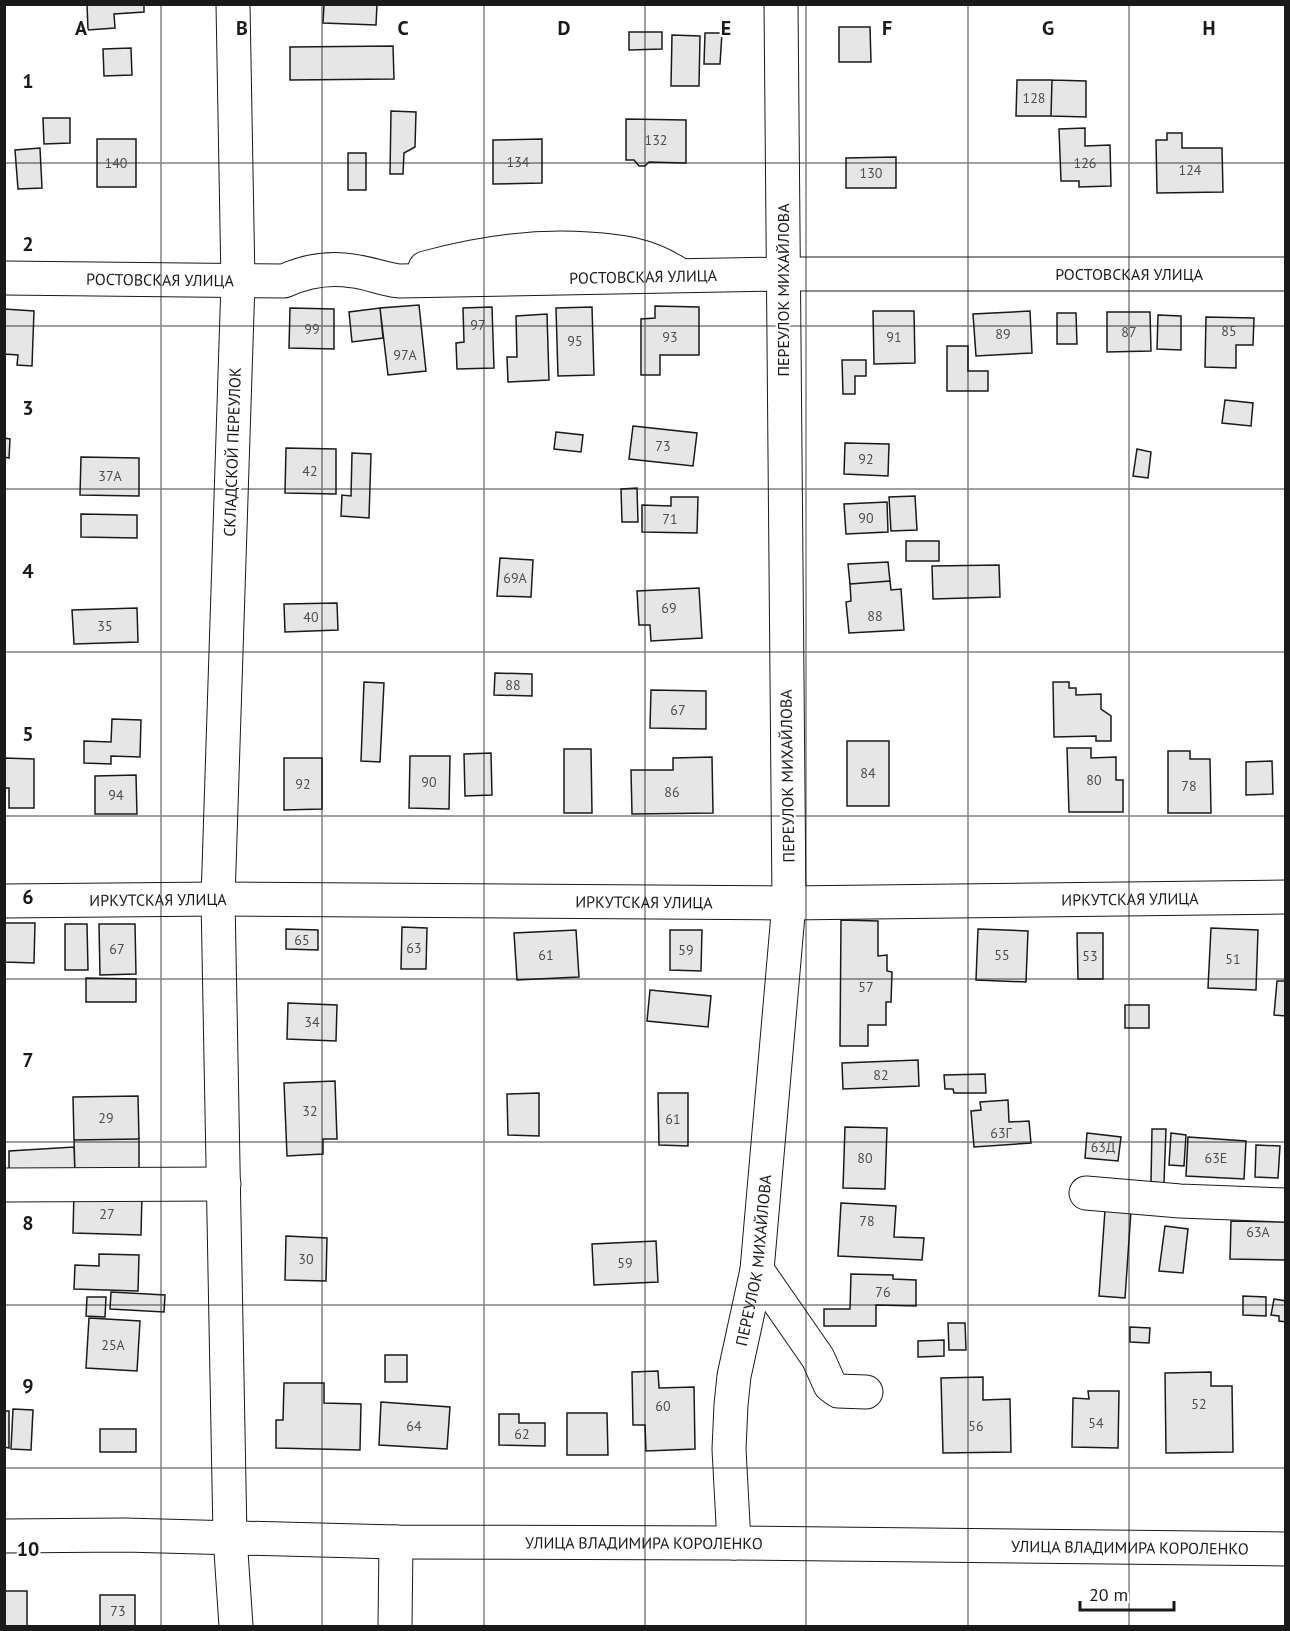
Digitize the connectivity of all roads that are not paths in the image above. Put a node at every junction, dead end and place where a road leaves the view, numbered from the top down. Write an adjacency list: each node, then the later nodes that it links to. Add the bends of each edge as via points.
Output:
1 (233, 4): 6 (street, СКЛАДСКОЙ ПЕРЕУЛОК)
2 (781, 4): 3 (street, ПЕРЕУЛОК МИХАЙЛОВА)
3 (783, 274): 4 (street, РОСТОВСКАЯ УЛИЦА); 6 (street, РОСТОВСКАЯ УЛИЦА, via 386,280 354,271 319,269 284,281); 10 (street, ПЕРЕУЛОК МИХАЙЛОВА)
4 (1286, 274)
5 (4, 278): 6 (street, РОСТОВСКАЯ УЛИЦА)
6 (238, 282): 8 (street, СКЛАДСКОЙ ПЕРЕУЛОК)
7 (1286, 897): 10 (street, ИРКУТСКАЯ УЛИЦА)
8 (218, 899): 9 (street, ИРКУТСКАЯ УЛИЦА); 10 (street, ИРКУТСКАЯ УЛИЦА); 12 (street, СКЛАДСКОЙ ПЕРЕУЛОК)
9 (4, 901)
10 (789, 903): 15 (street, ПЕРЕУЛОК МИХАЙЛОВА)
11 (4, 1185): 12 (street)
12 (224, 1185): 18 (street, СКЛАДСКОЙ ПЕРЕУЛОК)
13 (1086, 1193): 14 (street)
14 (1286, 1205)
15 (757, 1270): 16 (street, via 818,1358 830,1385 838,1391); 20 (street, ПЕРЕУЛОК МИХАЙЛОВА, via 731,1405)
16 (866, 1392)
17 (4, 1536): 18 (street, УЛИЦА ВЛАДИМИРА КОРОЛЕНКО)
18 (231, 1537): 19 (street, УЛИЦА ВЛАДИМИРА КОРОЛЕНКО); 22 (street, СКЛАДСКОЙ ПЕРЕУЛОК)
19 (396, 1542): 20 (street, УЛИЦА ВЛАДИМИРА КОРОЛЕНКО); 23 (street)
20 (734, 1543): 21 (street, УЛИЦА ВЛАДИМИРА КОРОЛЕНКО)
21 (1286, 1549)
22 (236, 1620)
23 (395, 1626)

